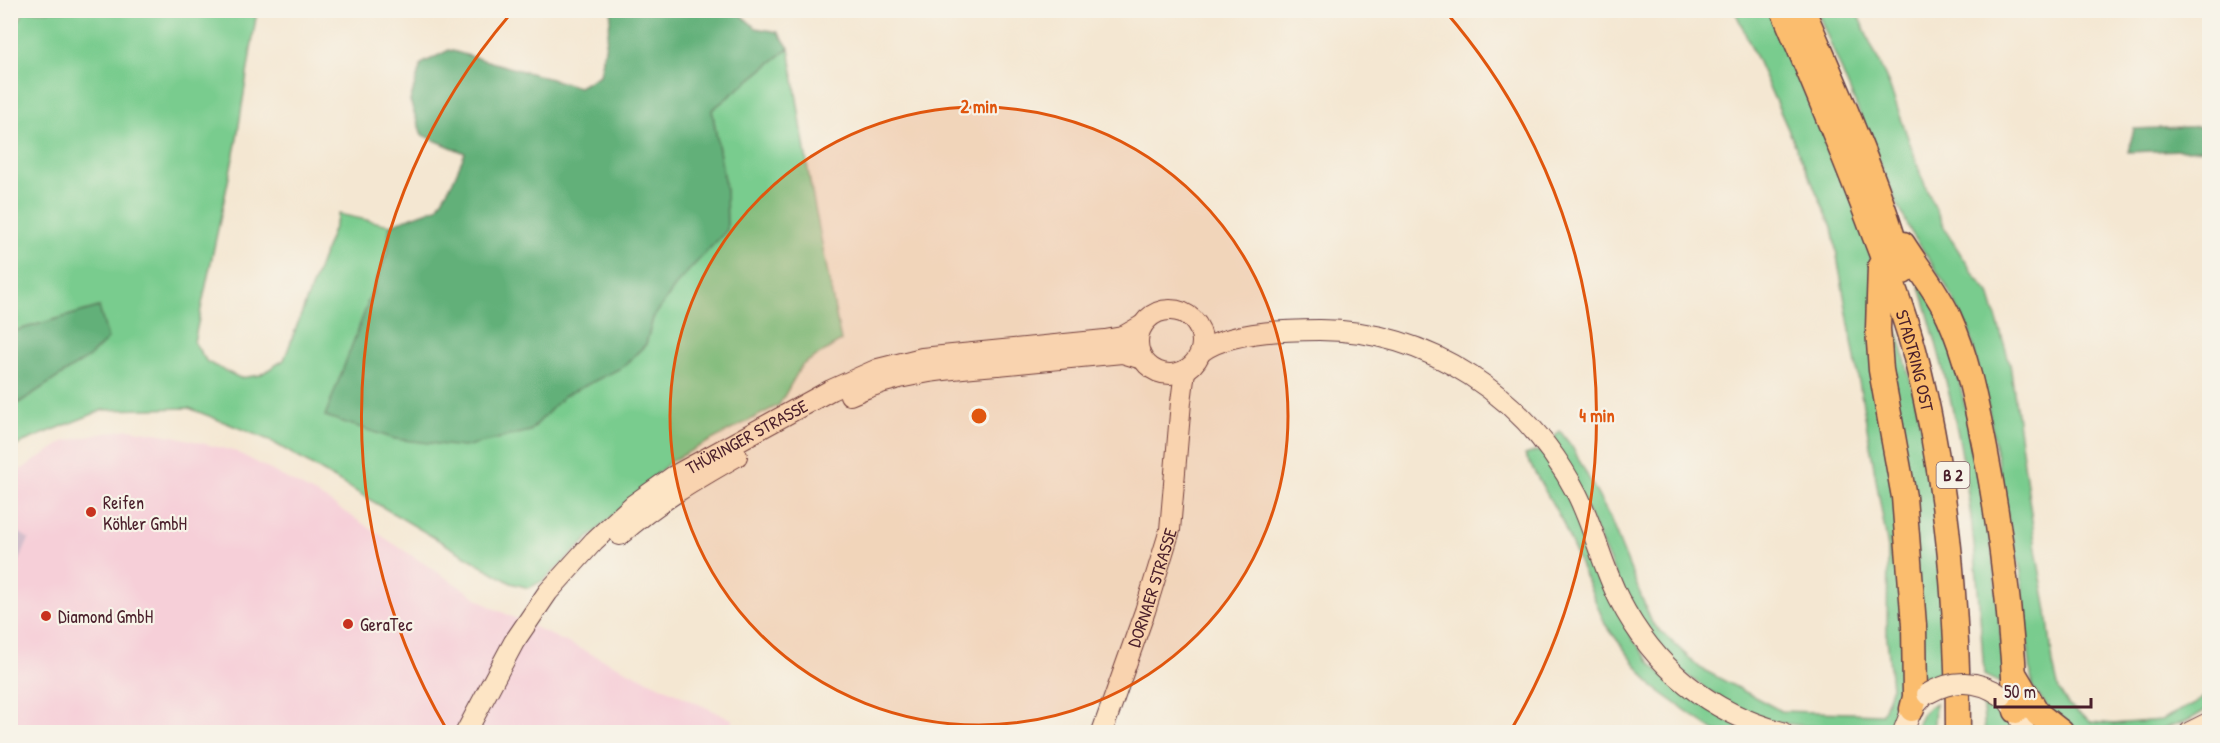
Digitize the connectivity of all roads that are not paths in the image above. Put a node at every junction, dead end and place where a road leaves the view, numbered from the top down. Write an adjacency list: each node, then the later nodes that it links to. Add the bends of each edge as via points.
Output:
1 (1783, 10): 4 (highway, STADTRING OST / B 2)
2 (1803, 10): 3 (highway, STADTRING OST / B 2)
3 (1890, 224): 13 (highway, B 2, via 1933,288 1965,358 1999,521); 22 (highway, STADTRING OST / B 2, via 1938,400 1956,497 1971,666)
4 (1880, 248): 14 (highway, B 2, via 1878,340 1904,497 1914,625 1915,697); 21 (highway, STADTRING OST / B 2, via 1914,349 1945,498 1953,569)
5 (1198, 325): 6 (main road, via 1180,311 1169,309 1148,317); 7 (main road); 8 (main road)
6 (1141, 326): 9 (main road, via 1137,343); 17 (main road, THÜRINGER STRASSE, via 1122,337 1105,340 922,358 878,369 831,390 674,477 633,505 548,592 514,642)
7 (1258, 333): 8 (main road, via 1214,344); 20 (main road, via 1325,330 1368,334 1413,346 1477,378 1541,437 1559,463 1577,495 1618,597 1661,661 1723,710)
8 (1201, 352): 10 (main road)
9 (1142, 359): 11 (main road); 18 (main road, THÜRINGER STRASSE, via 1122,353 910,375 836,401 680,489 604,548 566,591 528,644)
10 (1185, 371): 11 (main road); 12 (main road, DORNAER STRASSE)
11 (1157, 372): 12 (main road, DORNAER STRASSE, via 1163,380)
12 (1178, 437): 19 (main road, DORNAER STRASSE, via 1170,530)
13 (2014, 672): 15 (highway, B 2); 23 (highway, B 2, via 2038,714)
14 (1908, 719): 15 (main road, bridge, via 1946,685 1965,682 1985,686)
15 (2019, 720)
16 (2210, 722): 24 (main road)
17 (466, 732)
18 (481, 732)
19 (1102, 732)
20 (1782, 732)
21 (1958, 732)
22 (1970, 732)
23 (2061, 732)
24 (2190, 732)

